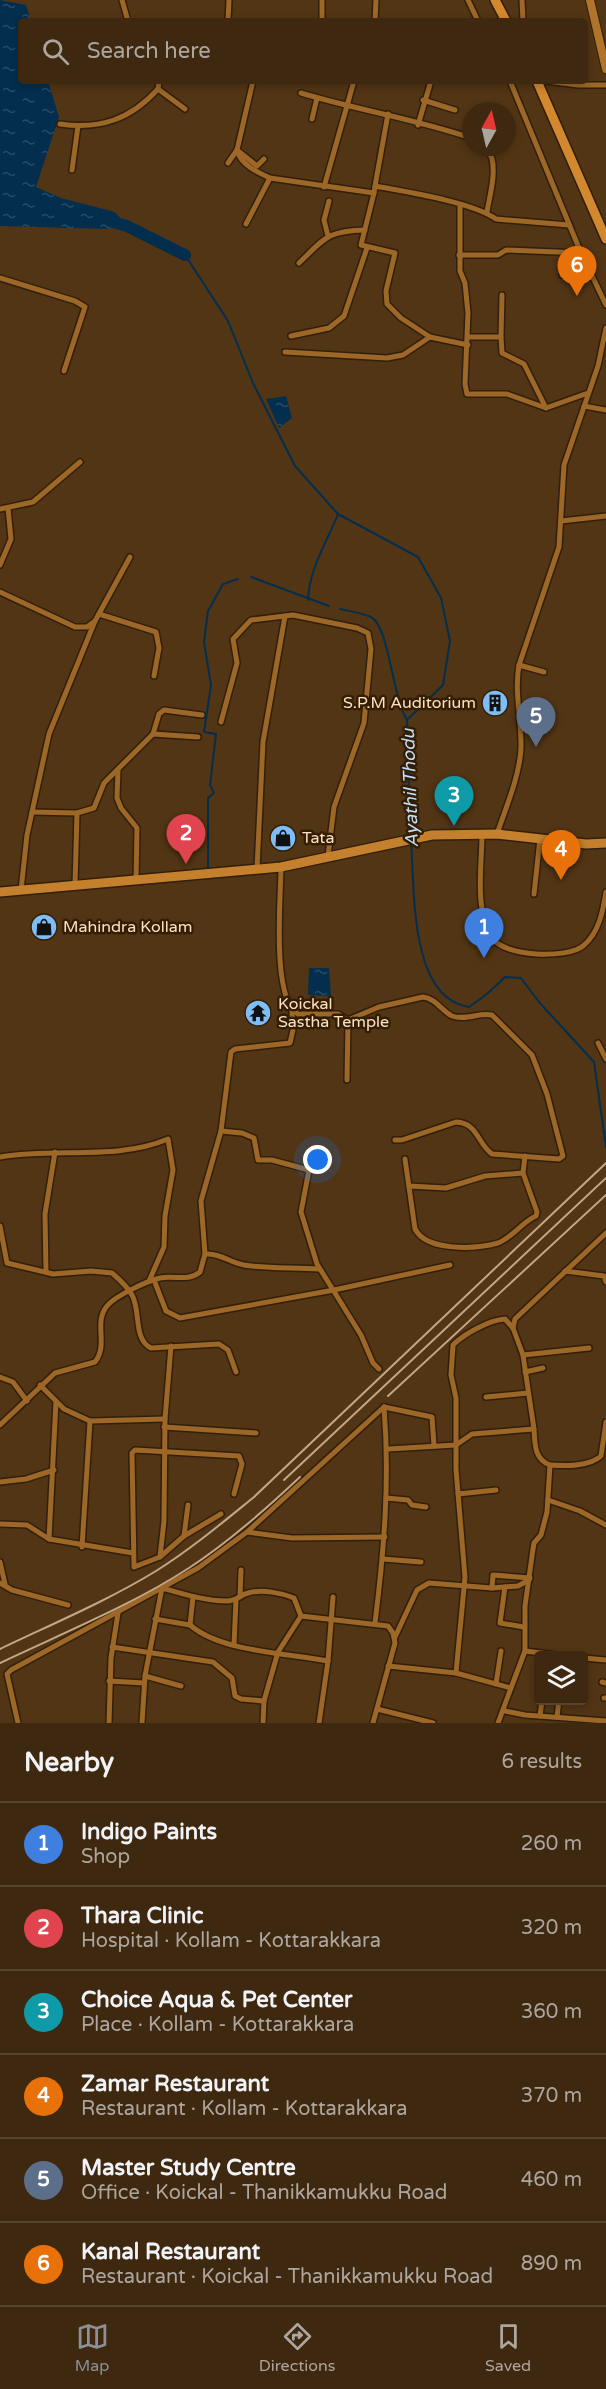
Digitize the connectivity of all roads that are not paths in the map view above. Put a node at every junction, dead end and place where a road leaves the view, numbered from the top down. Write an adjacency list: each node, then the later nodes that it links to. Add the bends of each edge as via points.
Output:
1 (122, 0): 9 (street)
2 (229, 0): 10 (street)
3 (322, 0): 11 (street)
4 (376, 0): 12 (street)
5 (468, 0): 13 (street)
6 (495, 0): 14 (highway)
7 (522, 0): 15 (street)
8 (590, 0): 16 (main road)
9 (127, 18)
10 (228, 18)
11 (322, 18)
12 (375, 18)
13 (477, 18)
14 (504, 18)
15 (523, 18)
16 (606, 69)
17 (159, 84): 25 (street)
18 (252, 84): 38 (street)
19 (353, 84): 29 (street)
20 (430, 84): 28 (street)
21 (511, 84): 50 (street)
22 (538, 84): 53 (highway)
23 (588, 84): 24 (street)
24 (606, 85)
25 (158, 89): 30 (street); 36 (street, via 122,118)
26 (301, 93): 27 (street)
27 (317, 98): 29 (street); 33 (street)
28 (423, 100): 31 (street); 35 (street)
29 (347, 104): 32 (street); 44 (street)
30 (185, 110)
31 (455, 110)
32 (388, 114): 35 (street); 45 (street)
33 (312, 119)
34 (60, 124): 36 (street)
35 (418, 125): 37 (street)
36 (78, 126): 42 (street)
37 (462, 136)
38 (237, 150): 40 (street, via 257,166); 41 (street); 43 (street, via 247,165)
39 (491, 156): 48 (street)
40 (264, 159)
41 (228, 163)
42 (72, 170)
43 (270, 178): 44 (street); 49 (street)
44 (324, 187): 45 (street)
45 (375, 190): 47 (street, via 424,195); 51 (street)
46 (329, 201): 52 (street, via 324,227)
47 (460, 206): 48 (street); 56 (street)
48 (487, 212): 50 (street, via 496,219)
49 (246, 224)
50 (569, 225): 55 (street)
51 (364, 230): 52 (street, via 343,230); 54 (street, via 361,244)
52 (328, 236): 57 (street)
53 (606, 239)
54 (367, 248): 64 (street, via 344,316 330,328); 65 (street, via 394,253 387,304 400,318)
55 (581, 253): 56 (street, via 506,250 498,255); 59 (street)
56 (459, 255): 66 (street)
57 (299, 263)
58 (562, 275): 59 (street)
59 (592, 277): 62 (street)
60 (0, 278): 70 (street, via 85,307)
61 (502, 295): 67 (street)
62 (606, 305)
63 (606, 328): 71 (street)
64 (291, 336)
65 (430, 337): 68 (street); 69 (street, via 395,358)
66 (468, 337): 67 (street); 68 (street)
67 (501, 337): 73 (street, via 502,353 524,364)
68 (468, 345): 73 (street, via 467,394 507,394)
69 (285, 352)
70 (64, 371)
71 (588, 393): 72 (street); 73 (street)
72 (584, 405): 74 (street); 79 (street, via 564,465)
73 (546, 408)
74 (606, 410)
75 (80, 462): 76 (street, via 33,502)
76 (8, 508): 77 (street); 81 (street, via 11,539)
77 (0, 509)
78 (606, 516): 79 (street)
79 (561, 521): 86 (street, via 559,548)
80 (130, 557): 83 (street)
81 (0, 565)
82 (0, 592): 85 (street, via 75,627 87,627)
83 (99, 614): 85 (street); 88 (street, via 156,632 159,648)
84 (285, 615): 90 (street, via 251,620 234,635 237,663); 100 (street, via 357,628 368,633 371,641 364,723 334,807); 102 (street, via 263,742)
85 (95, 621): 94 (street, via 49,734)
86 (519, 665): 87 (street); 97 (street, via 516,682 521,751)
87 (544, 672)
88 (154, 676)
89 (202, 715): 91 (street, via 165,710 159,714)
90 (222, 722)
91 (153, 734): 92 (street); 93 (street)
92 (198, 737)
93 (118, 770): 95 (street, via 104,783 94,808); 103 (street, via 117,798 137,828)
94 (32, 813): 95 (street); 105 (street)
95 (77, 813): 104 (street)
96 (482, 834): 97 (main road); 100 (main road, via 432,835); 107 (street, via 483,911 489,931 502,948 517,953 548,953 581,947 599,922)
97 (497, 834): 98 (main road)
98 (540, 839): 99 (main road); 108 (street)
99 (606, 843)
100 (328, 856): 101 (main road)
101 (281, 867): 102 (main road); 109 (street, via 280,962)
102 (257, 869): 103 (main road)
103 (136, 881): 104 (main road)
104 (75, 885): 105 (main road)
105 (21, 890): 106 (main road)
106 (0, 892)
107 (606, 892)
108 (534, 894)
109 (292, 1011): 110 (street, via 307,1015 338,1014); 114 (street, via 290,1043 232,1050)
110 (348, 1020): 113 (street); 117 (street, via 379,1007 423,997 452,1016 492,1015 532,1055 563,1156)
111 (598, 1043): 112 (street)
112 (606, 1059)
113 (347, 1080)
114 (220, 1131): 124 (street, via 201,1201); 126 (street, via 254,1138 258,1161 272,1160 309,1170 300,1212)
115 (395, 1140): 117 (street, via 464,1122 472,1126 492,1154)
116 (55, 1152): 118 (street); 128 (street, via 45,1214); 129 (street, via 133,1150 168,1139 173,1170 164,1247)
117 (525, 1156): 120 (street)
118 (0, 1158)
119 (405, 1159): 121 (street)
120 (523, 1173): 121 (street, via 485,1176 446,1188); 121 (street, via 536,1216 499,1242 468,1247 418,1236)
121 (409, 1186)
122 (0, 1226): 128 (street, via 7,1263)
123 (606, 1233): 127 (street)
124 (205, 1254): 126 (street, via 222,1255 245,1265); 129 (street, via 195,1276)
125 (450, 1265): 131 (street)
126 (319, 1269): 131 (street)
127 (566, 1270): 130 (street, via 604,1276); 133 (street, via 519,1313)
128 (46, 1271): 132 (street, via 112,1273)
129 (152, 1281): 131 (street, via 166,1311 180,1318); 132 (street)
130 (606, 1282)
131 (334, 1290): 138 (street)
132 (129, 1291): 134 (street, via 138,1315 141,1340 151,1348); 142 (street, via 105,1307 100,1319 103,1349 95,1362 54,1373)
133 (513, 1328): 136 (street); 155 (street, via 505,1319 500,1320 453,1345)
134 (171, 1346): 139 (street, via 225,1346); 148 (street)
135 (589, 1348): 136 (street)
136 (523, 1355): 140 (street)
137 (543, 1368): 140 (street)
138 (379, 1369)
139 (236, 1372)
140 (525, 1372): 143 (street)
141 (0, 1377): 145 (street, via 13,1382)
142 (40, 1386): 145 (street); 146 (street)
143 (528, 1393): 144 (street); 153 (street)
144 (486, 1397)
145 (27, 1401): 150 (street)
146 (56, 1401): 149 (street, via 72,1414); 160 (street)
147 (384, 1407): 156 (street, via 432,1417); 157 (street); 172 (street)
148 (165, 1419): 149 (street); 151 (street)
149 (90, 1421): 176 (street)
150 (0, 1425)
151 (164, 1427): 154 (street); 158 (street)
152 (606, 1427): 159 (street, via 601,1456 597,1459 568,1466)
153 (534, 1429): 155 (street, via 472,1434); 159 (street, via 537,1455)
154 (256, 1433)
155 (456, 1444): 156 (street); 164 (street)
156 (434, 1446): 157 (street)
157 (388, 1449): 165 (street)
158 (164, 1450): 163 (street, via 239,1456 242,1464); 177 (street, via 135,1450 130,1456); 178 (street)
159 (550, 1465): 166 (street)
160 (54, 1470): 161 (street); 175 (street)
161 (0, 1482)
162 (496, 1490): 164 (street)
163 (234, 1494)
164 (458, 1494): 185 (street)
165 (386, 1498): 168 (street, via 408,1500); 174 (street)
166 (548, 1500): 171 (street); 183 (street, via 541,1535 534,1543)
167 (188, 1505): 173 (street)
168 (426, 1508)
169 (221, 1514): 173 (street)
170 (0, 1524): 175 (street, via 27,1525)
171 (606, 1526)
172 (247, 1532): 174 (street, via 292,1538); 187 (street, via 198,1568)
173 (184, 1536): 178 (street)
174 (385, 1537): 179 (street)
175 (49, 1539): 176 (street)
176 (82, 1547): 177 (street)
177 (133, 1553): 178 (street, via 134,1567)
178 (160, 1557)
179 (383, 1559): 181 (street); 197 (street)
180 (0, 1562): 184 (street)
181 (420, 1562)
182 (241, 1570): 191 (street)
183 (530, 1578): 186 (street, via 518,1586); 188 (street, via 493,1575); 199 (street)
184 (2, 1584): 192 (street)
185 (465, 1585): 188 (street); 200 (street, via 423,1585); 212 (street)
186 (505, 1587): 188 (street); 199 (street, via 500,1623)
187 (162, 1588): 189 (street); 193 (street); 195 (street)
188 (492, 1588)
189 (193, 1597): 191 (street); 198 (street)
190 (333, 1597): 196 (street)
191 (238, 1598): 194 (street, via 249,1592 285,1594 294,1598); 201 (street)
192 (68, 1605)
193 (118, 1613): 202 (street); 225 (street, via 7,1674)
194 (301, 1616): 196 (street); 205 (street)
195 (156, 1619): 198 (street); 207 (street)
196 (332, 1620): 197 (street); 210 (street)
197 (375, 1623): 200 (street, via 388,1626)
198 (190, 1625): 201 (street, via 202,1635)
199 (524, 1627): 204 (street)
200 (395, 1638): 211 (street)
201 (234, 1645): 205 (street)
202 (112, 1647): 207 (street); 214 (street)
203 (501, 1651): 215 (street)
204 (525, 1651): 206 (street); 217 (street)
205 (278, 1652): 210 (street); 218 (street)
206 (534, 1652)
207 (149, 1653): 213 (street); 218 (street, via 213,1662 232,1678 236,1695 241,1699)
208 (588, 1658): 209 (street)
209 (606, 1660)
210 (328, 1661): 229 (street)
211 (388, 1666): 212 (street); 220 (street)
212 (456, 1673): 215 (street)
213 (145, 1679): 214 (street); 216 (street); 227 (street)
214 (109, 1681): 226 (street)
215 (496, 1684): 217 (street)
216 (181, 1686)
217 (511, 1688): 221 (street)
218 (264, 1701): 228 (street)
219 (541, 1705): 222 (street)
220 (377, 1709): 230 (street); 231 (street)
221 (505, 1711): 222 (street); 232 (street)
222 (540, 1716): 223 (street)
223 (554, 1719): 224 (street)
224 (606, 1721)
225 (18, 1723)
226 (109, 1723)
227 (142, 1723)
228 (262, 1723)
229 (319, 1723)
230 (374, 1723)
231 (432, 1723)
232 (498, 1723)

